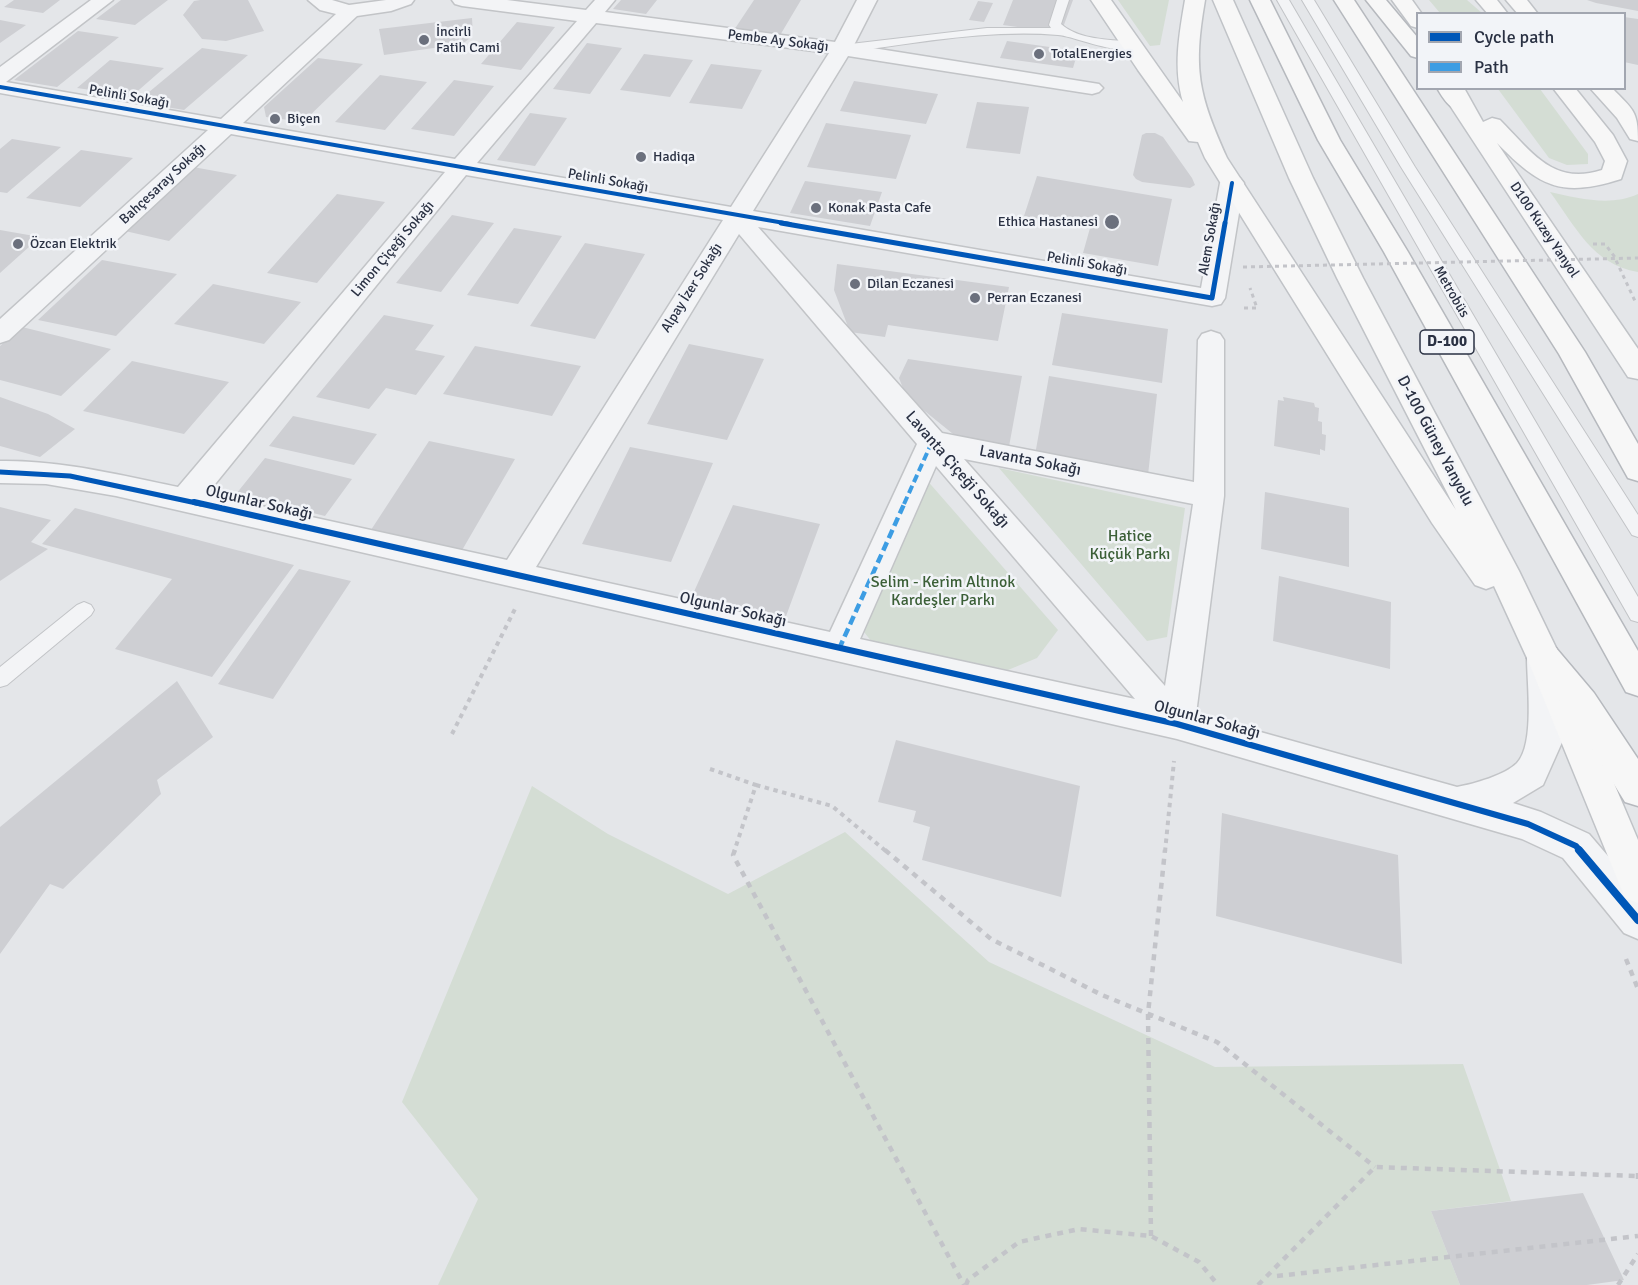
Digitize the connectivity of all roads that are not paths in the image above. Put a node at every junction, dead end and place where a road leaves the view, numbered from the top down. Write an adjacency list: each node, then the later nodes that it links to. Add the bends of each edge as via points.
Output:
1 (103, 0): 27 (street)
2 (318, 0): 19 (street)
3 (405, 0): 19 (street, via 379,8)
4 (462, 0): 18 (street, Pembe Ay Sokağı)
5 (867, 0): 25 (street, Alpay İzer Sokağı)
6 (1063, 0): 23 (lane, via 1055,25)
7 (1101, 0): 24 (main road)
8 (1195, 0): 35 (main road, via 1188,43 1189,86)
9 (1223, 0): 53 (main road, D-100 Güney Yanyolu, via 1301,178)
10 (1260, 0): 55 (main road, D-100, via 1329,140)
11 (1283, 0): 51 (lane, Metrobüs)
12 (1308, 0): 48 (lane, Metrobüs, via 1408,167)
13 (1344, 0): 44 (main road, via 1572,352)
14 (1376, 0): 26 (main road)
15 (1402, 0): 22 (main road)
16 (1486, 0): 20 (main road)
17 (1516, 0): 21 (main road)
18 (598, 8): 25 (street, Pembe Ay Sokağı); 36 (street, Limon Çiçeği Sokağı)
19 (352, 10): 33 (street, Bahçesaray Sokağı)
20 (1497, 12)
21 (1527, 12)
22 (1416, 19)
23 (1060, 31): 24 (lane); 25 (lane, via 987,32)
24 (1131, 46): 35 (main road)
25 (842, 49): 29 (street, Pembe Ay Sokağı); 38 (street, Alpay İzer Sokağı)
26 (1416, 50)
27 (0, 77)
28 (0, 87): 33 (street, Pelinli Sokağı)
29 (1092, 88)
30 (1565, 90): 32 (main road, via 1605,140 1616,161 1613,174 1594,182 1550,177 1532,166 1488,121)
31 (1602, 90): 34 (main road)
32 (1453, 94): 42 (main road, D100 Kuzey Yanyol)
33 (226, 125): 36 (street, Pelinli Sokağı); 40 (street, Bahçesaray Sokağı)
34 (1638, 134)
35 (1216, 158): 37 (main road)
36 (461, 167): 38 (street, Pelinli Sokağı); 47 (street, Limon Çiçeği Sokağı)
37 (1232, 183): 39 (street, Alem Sokağı); 53 (main road, via 1443,515)
38 (736, 216): 39 (street, Pelinli Sokağı); 43 (street, Lavanta Çiçeği Sokağı); 49 (street, Alpay İzer Sokağı)
39 (1212, 298)
40 (0, 334)
41 (1211, 340): 46 (street)
42 (1638, 370)
43 (932, 442): 46 (street, Lavanta Sokağı); 52 (street); 56 (street, Lavanta Çiçeği Sokağı)
44 (1638, 470)
45 (0, 472): 47 (street, Olgunlar Sokağı, via 72,476)
46 (1209, 496): 56 (street)
47 (185, 500): 49 (street, Olgunlar Sokağı)
48 (1638, 530)
49 (522, 577): 52 (street, Olgunlar Sokağı)
50 (84, 610): 54 (lane)
51 (1638, 614)
52 (839, 649): 56 (street, Olgunlar Sokağı)
53 (1544, 658): 57 (main road, via 1582,703); 58 (street, Olgunlar Sokağı, via 1545,740 1530,774 1488,797); 59 (main road, D-100 Güney Yanyolu)
54 (0, 679)
55 (1638, 682)
56 (1178, 724): 58 (street, Olgunlar Sokağı)
57 (1638, 790)
58 (1454, 804): 60 (street, via 1528,824 1576,846)
59 (1638, 885)
60 (1638, 920)

